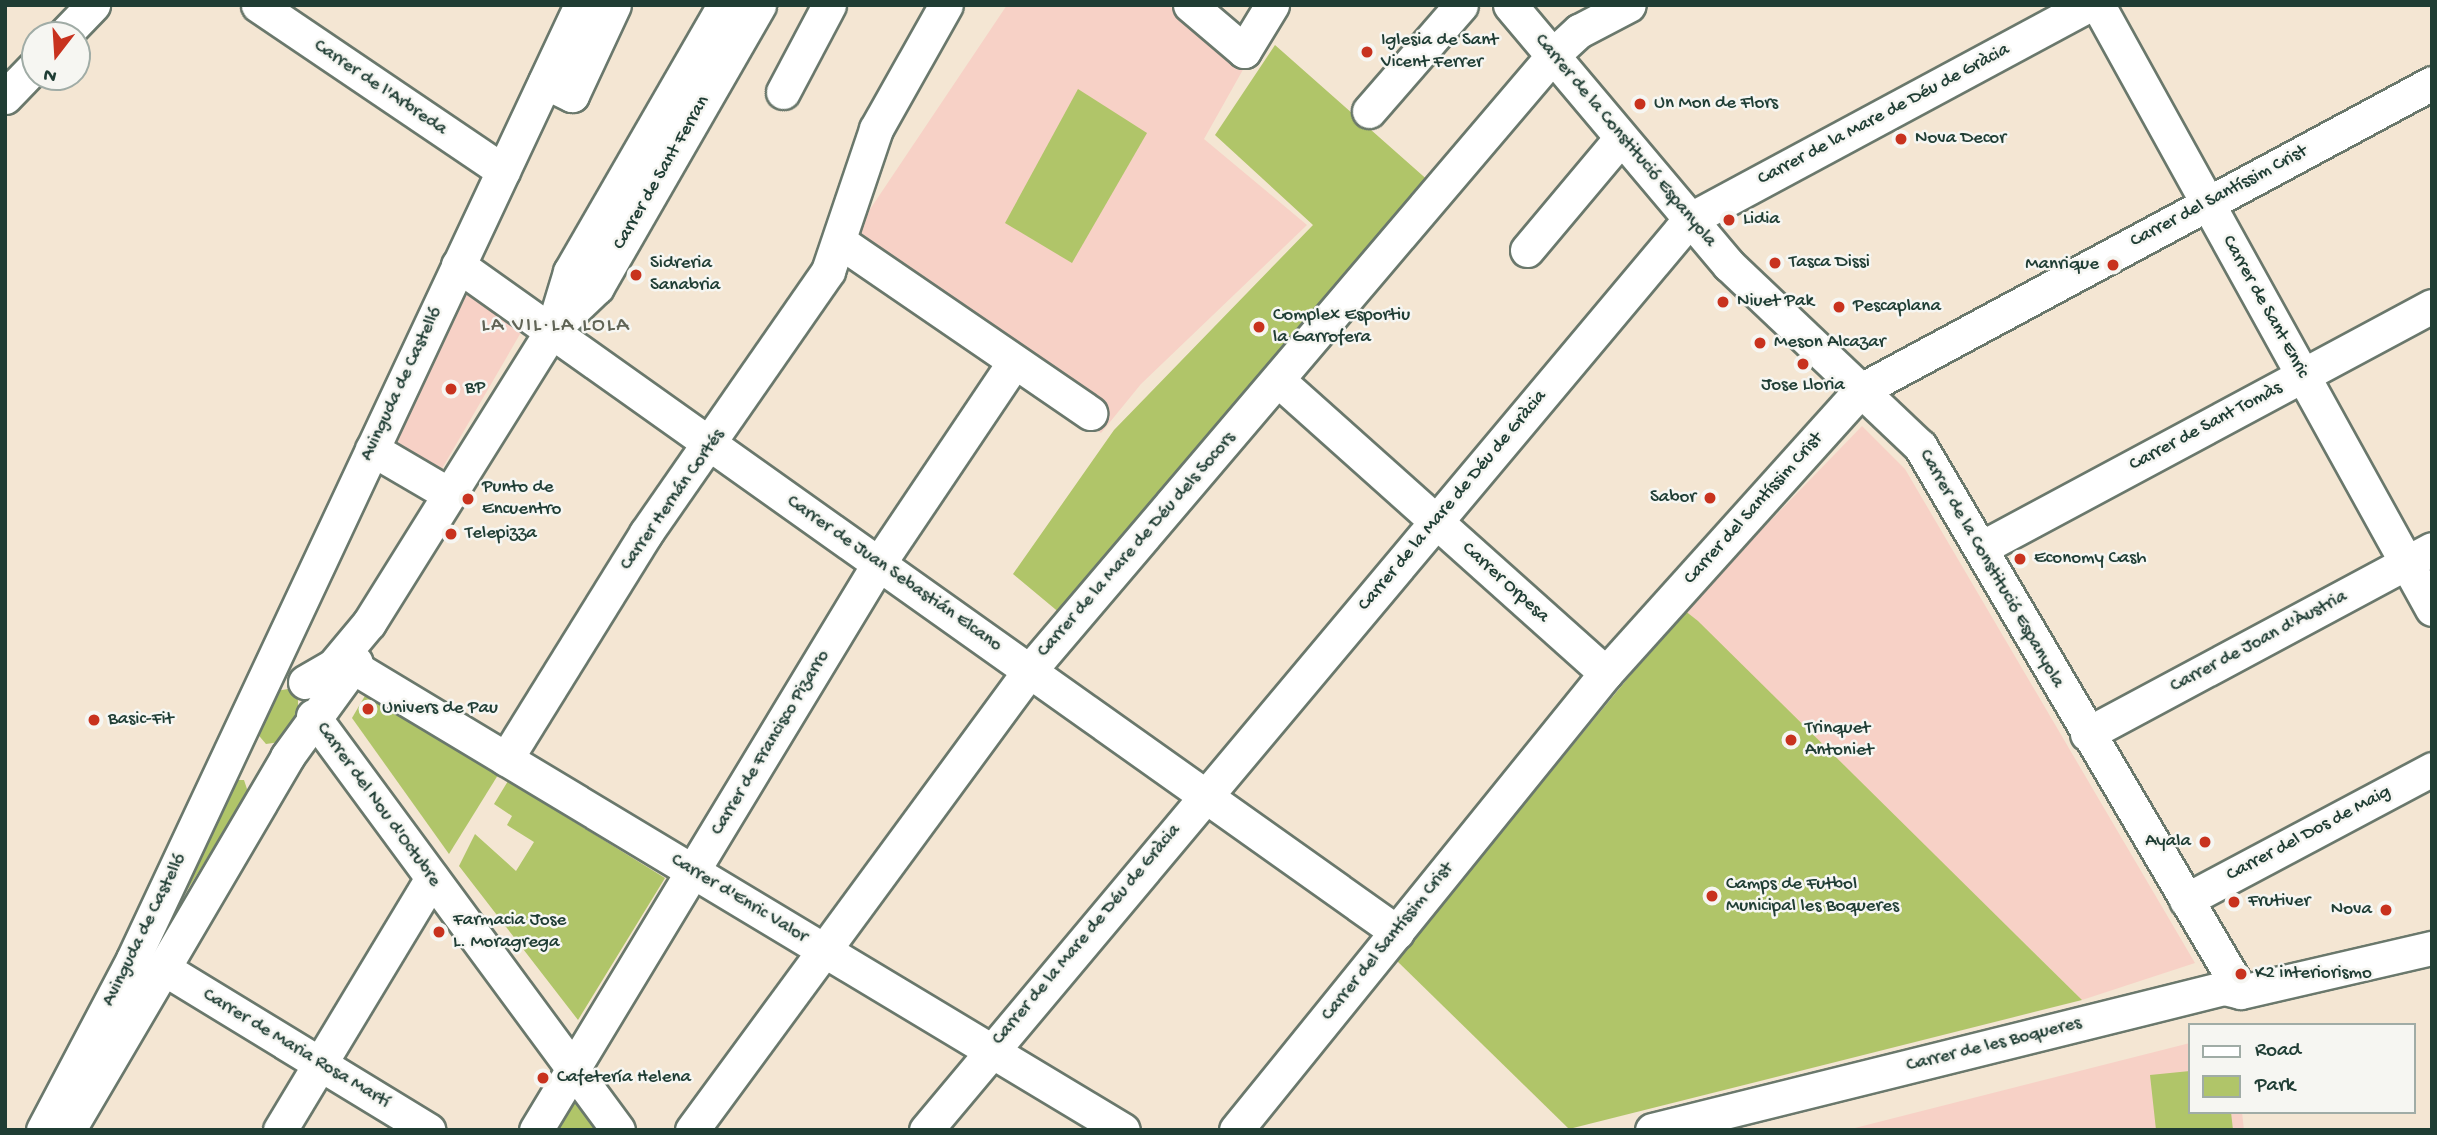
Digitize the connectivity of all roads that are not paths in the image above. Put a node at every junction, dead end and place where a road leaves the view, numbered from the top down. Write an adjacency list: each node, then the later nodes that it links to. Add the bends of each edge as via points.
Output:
1 (93, 5): 16 (street)
2 (258, 5): 25 (street, Carrer de l'Arbreda)
3 (581, 5): 19 (street, Avinguda de Castelló)
4 (614, 5): 19 (street, via 572,95)
5 (724, 5): 32 (street, Carrer de Sant Ferran, via 570,272)
6 (759, 5): 32 (street, Carrer de Sant Ferran, via 597,287)
7 (946, 5): 28 (street, Carrer Hernán Cortés, via 876,129)
8 (1190, 5): 9 (street, via 1244,51)
9 (1272, 5)
10 (1461, 5): 23 (street)
11 (1510, 5): 17 (street, Carrer de la Constitució Espanyola)
12 (1629, 5): 17 (street, Carrer de la Mare de Déu dels Socors, via 1580,31)
13 (2088, 5): 27 (street, Carrer de la Mare de Déu de Gràcia)
14 (2098, 5): 26 (street, Carrer de Sant Enric)
15 (828, 6): 21 (street)
16 (78, 21)
17 (1554, 54): 24 (street, Carrer de la Constitució Espanyola); 35 (street, Carrer de la Mare de Déu dels Socors)
18 (21, 80): 22 (street)
19 (544, 82): 25 (street, Avinguda de Castelló)
20 (2432, 83): 26 (street, Carrer del Santíssim Crist)
21 (783, 92)
22 (5, 97)
23 (1368, 111)
24 (1620, 138): 27 (street, Carrer de la Constitució Espanyola); 29 (street)
25 (502, 171): 30 (street, Avinguda de Castelló)
26 (2208, 204): 34 (street, Carrer de Sant Enric); 36 (street, Carrer del Santíssim Crist)
27 (1689, 220): 36 (street, Carrer de la Constitució Espanyola); 41 (street, Carrer de la Mare de Déu de Gràcia)
28 (842, 243): 33 (street); 38 (street, Carrer Hernán Cortés)
29 (1527, 250)
30 (458, 265): 32 (street, Carrer de Juan Sebastián Elcano); 39 (street, Avinguda de Castelló)
31 (2432, 306): 34 (street, Carrer de Sant Tomàs)
32 (552, 330): 38 (street, Carrer de Juan Sebastián Elcano); 40 (street, Carrer de Sant Ferran)
33 (1014, 362): 37 (street); 44 (street, Carrer de Francisco Pizarro)
34 (2302, 376): 42 (street, Carrer de Sant Tomàs); 43 (street, Carrer de Sant Enric)
35 (1279, 380): 41 (street, Carrer Orpesa); 48 (street, Carrer de la Mare de Déu dels Socors)
36 (1861, 390): 42 (street, Carrer de la Constitució Espanyola, via 1920,446); 49 (street, Carrer del Santíssim Crist)
37 (1090, 413)
38 (712, 445): 44 (street, Carrer de Juan Sebastián Elcano); 56 (street, Carrer Hernán Cortés, via 646,533)
39 (372, 449): 40 (street); 51 (street, Avinguda de Castelló)
40 (447, 493): 46 (street, Carrer de Sant Ferran)
41 (1436, 521): 49 (street, Carrer Orpesa); 58 (street, Carrer de la Mare de Déu de Gràcia)
42 (1981, 548): 54 (street, Carrer de la Constitució Espanyola)
43 (2419, 556): 45 (street, Carrer de Sant Enric); 54 (street, Carrer de Joan d'Àustria)
44 (879, 563): 48 (street, Carrer de Juan Sebastián Elcano); 59 (street, Carrer de Francisco Pizarro)
45 (2432, 609)
46 (369, 623): 47 (street, Carrer de Sant Ferran); 50 (street, Carrer de Sant Ferran, via 333,666)
47 (355, 667): 52 (street, Carrer de Sant Ferran); 56 (street, Carrer d'Enric Valor)
48 (1030, 670): 58 (street, Carrer de Juan Sebastián Elcano); 64 (street, Carrer de la Mare de Déu dels Socors)
49 (1606, 673): 62 (street, Carrer del Santíssim Crist)
50 (305, 682): 51 (street, via 288,675); 52 (street)
51 (261, 687): 53 (street)
52 (313, 716): 55 (street); 60 (street, Carrer del Nou d'Octubre)
53 (241, 727): 55 (street, via 246,752 257,761); 71 (street, Avinguda de Castelló, via 132,959)
54 (2087, 734): 61 (street, Carrer de la Constitució Espanyola)
55 (287, 757): 65 (street, Avinguda de Castelló)
56 (506, 759): 59 (street, Carrer d'Enric Valor)
57 (2432, 769): 61 (street, Carrer del Dos de Maig)
58 (1205, 795): 62 (street, Carrer de Juan Sebastián Elcano); 67 (street, Carrer de la Mare de Déu de Gràcia)
59 (694, 872): 64 (street, Carrer d'Enric Valor); 69 (street, Carrer de Francisco Pizarro)
60 (432, 878): 68 (street); 69 (street, Carrer del Nou d'Octubre)
61 (2186, 900): 66 (street, Carrer de la Constitució Espanyola)
62 (1397, 932): 80 (street, Carrer del Santíssim Crist)
63 (2432, 948): 66 (street, Carrer de les Boqueres)
64 (824, 950): 67 (street, Carrer d'Enric Valor); 77 (street, Carrer de la Mare de Déu dels Socors)
65 (163, 968): 68 (street, Carrer de Maria Rosa Martí); 72 (street, Avinguda de Castelló)
66 (2242, 992): 70 (street, Carrer de les Boqueres, via 2228,1004)
67 (990, 1050): 78 (street, Carrer de la Mare de Déu de Gràcia); 79 (street, Carrer d'Enric Valor)
68 (320, 1064): 73 (street); 74 (street, Carrer de Maria Rosa Martí)
69 (573, 1069): 75 (street, Carrer de Francisco Pizarro); 76 (street, Carrer del Nou d'Octubre)
70 (1745, 1123): 81 (street, Carrer de les Boqueres)
71 (43, 1130)
72 (68, 1130)
73 (280, 1130)
74 (428, 1130)
75 (536, 1130)
76 (618, 1130)
77 (692, 1130)
78 (926, 1130)
79 (1123, 1130)
80 (1236, 1130)
81 (1652, 1130)

